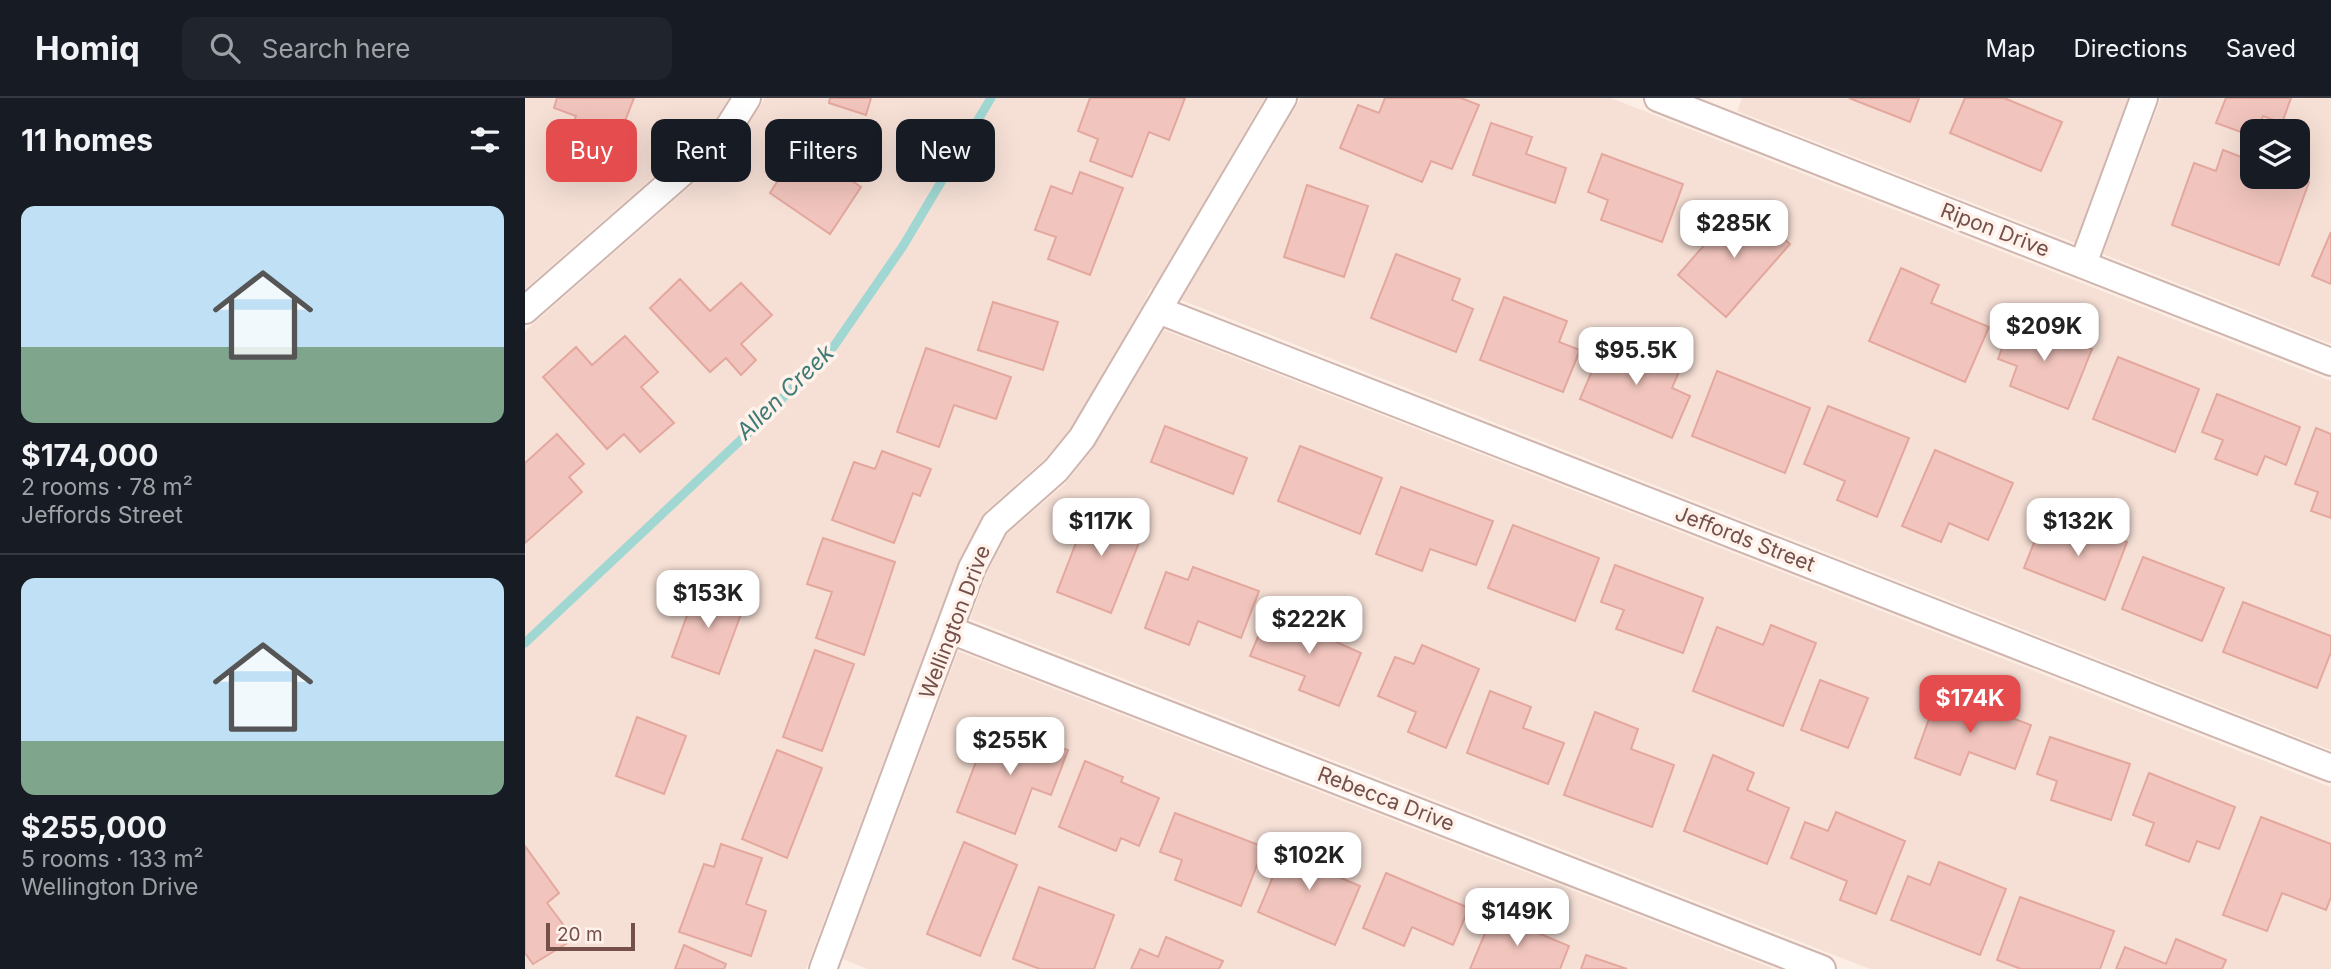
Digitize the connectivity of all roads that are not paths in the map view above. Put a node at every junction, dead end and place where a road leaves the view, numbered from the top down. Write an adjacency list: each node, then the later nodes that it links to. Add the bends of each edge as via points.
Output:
1 (747, 98): 7 (street, via 727,131)
2 (1283, 98): 8 (street, Wellington Drive)
3 (1658, 98): 5 (street, Ripon Drive)
4 (2144, 98): 6 (street)
5 (1721, 110): 6 (street, Ripon Drive)
6 (2083, 264): 9 (street, Ripon Drive)
7 (525, 310)
8 (1158, 310): 10 (street, Wellington Drive, via 1082,438 1056,470 995,524 972,568); 11 (street, Jeffords Street)
9 (2331, 362)
10 (950, 630): 12 (street, Wellington Drive); 13 (street, Rebecca Drive)
11 (2331, 768)
12 (823, 969)
13 (1822, 969)

